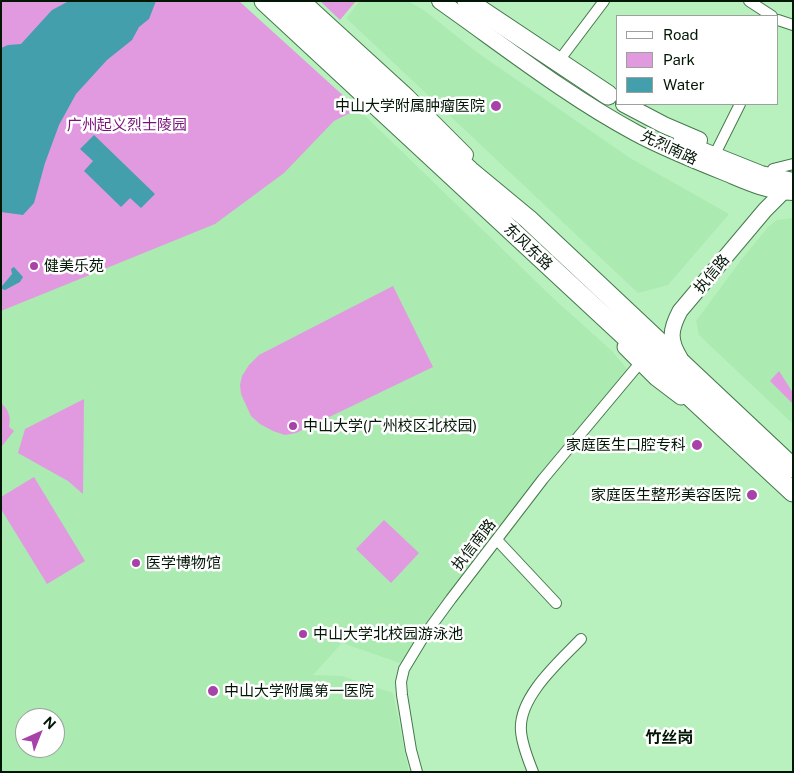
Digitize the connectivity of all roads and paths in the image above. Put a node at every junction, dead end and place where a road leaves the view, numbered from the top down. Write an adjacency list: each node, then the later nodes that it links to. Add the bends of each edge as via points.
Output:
1 (264, 1): 23 (highway, 东风东路)
2 (288, 1): 22 (highway, via 470,171)
3 (302, 1): 22 (main road, 东风东路, via 434,124)
4 (440, 1): 21 (main road, 先烈南路, via 614,121 659,145 753,184)
5 (467, 1): 13 (highway)
6 (484, 1): 12 (main road, 先烈南路)
7 (604, 1): 12 (street)
8 (749, 1): 9 (street)
9 (769, 15)
10 (779, 22): 11 (street)
11 (793, 26)
12 (561, 58): 14 (main road, 先烈南路)
13 (616, 99)
14 (616, 99)
15 (626, 105): 17 (main road, 先烈南路)
16 (740, 105): 17 (street)
17 (718, 148): 19 (main road, 先烈南路)
18 (793, 164): 19 (street)
19 (773, 168): 20 (main road, 先烈南路)
20 (793, 173)
21 (790, 190): 25 (main road, 执信路, via 765,210 680,311 672,328 672,341)
22 (528, 219): 25 (highway, 东风东路)
23 (575, 289): 24 (main road); 26 (highway, 东风东路)
24 (640, 363): 26 (main road, via 673,392); 29 (street, 执信南路, via 543,479)
25 (684, 366): 27 (highway, 东风东路)
26 (712, 416): 28 (highway, 东风东路)
27 (793, 468)
28 (793, 492)
29 (497, 540): 30 (street); 32 (street, 执信南路, via 440,614 404,669 402,695)
30 (556, 603)
31 (581, 639): 33 (street, via 539,682 524,711 520,730)
32 (417, 772)
33 (533, 772)

